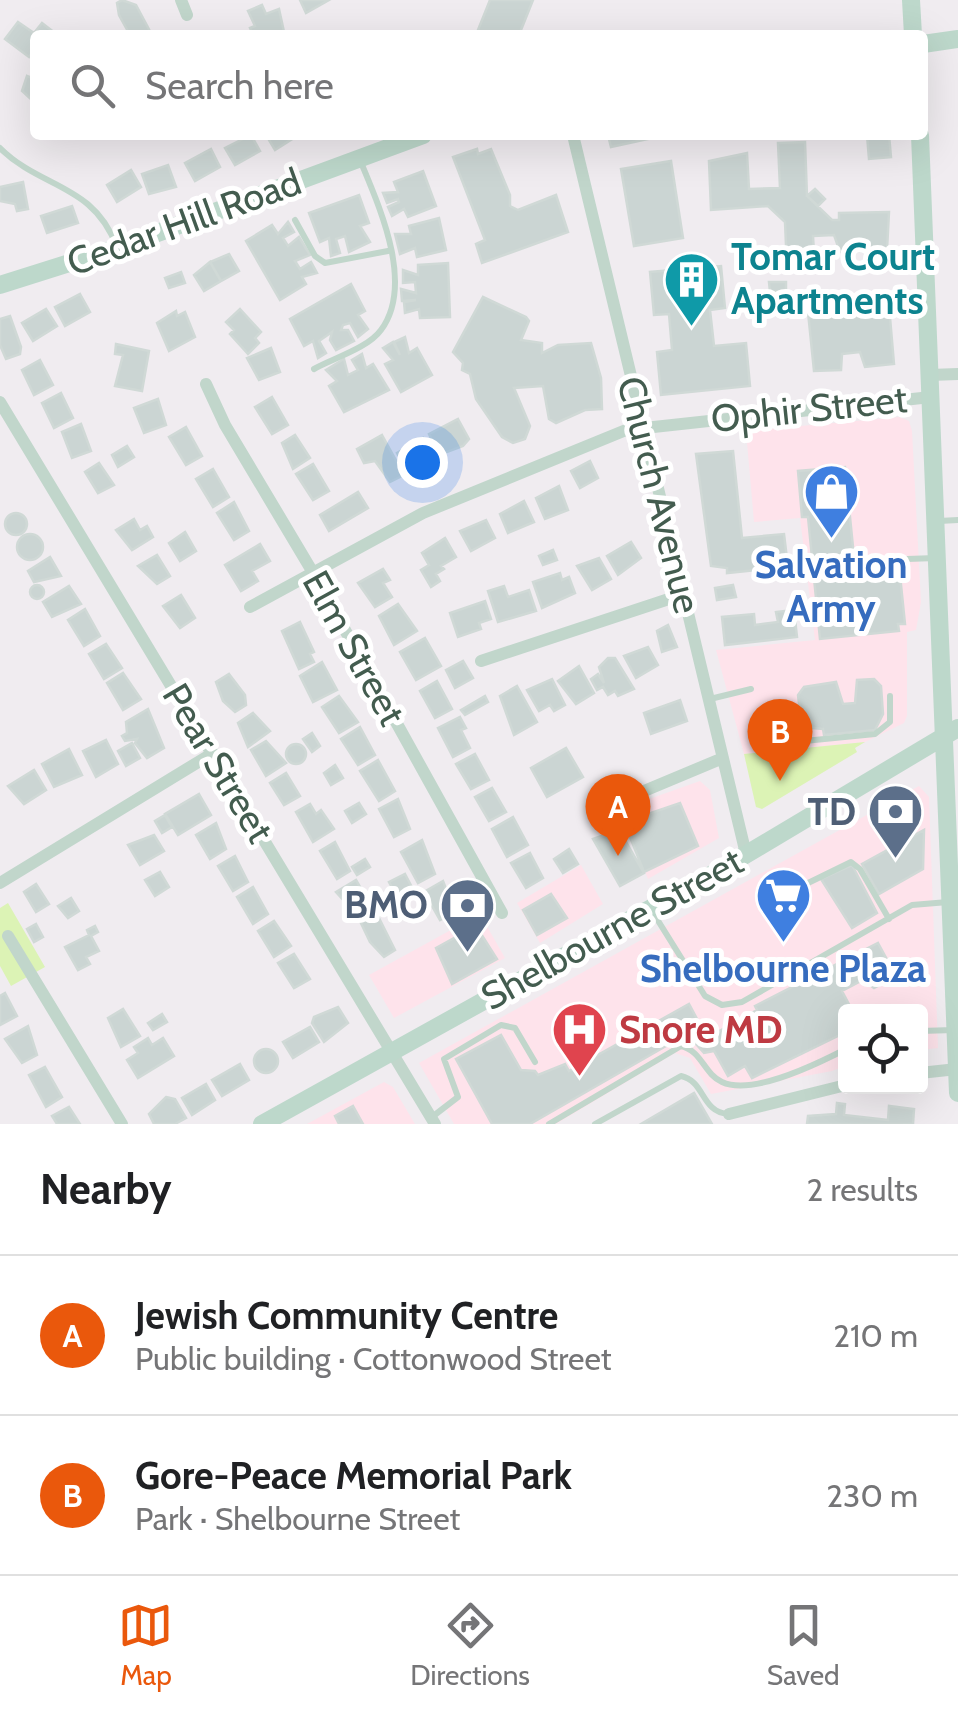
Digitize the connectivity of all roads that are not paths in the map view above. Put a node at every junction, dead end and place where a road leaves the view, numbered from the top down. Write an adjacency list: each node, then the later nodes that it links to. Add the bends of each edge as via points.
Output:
1 (181, 0): 3 (street)
2 (910, 0): 4 (main road)
3 (188, 15)
4 (913, 30)
5 (958, 38): 6 (main road)
6 (928, 43)
7 (409, 140): 11 (main road, Cedar Hill Road)
8 (573, 140): 22 (street, Church Avenue)
9 (920, 140): 17 (main road)
10 (0, 148): 13 (lane, via 94,208)
11 (360, 158): 13 (main road, Cedar Hill Road); 14 (lane)
12 (295, 220): 14 (lane, via 325,263)
13 (117, 248): 15 (main road, Cedar Hill Road)
14 (388, 251): 16 (lane, via 395,291 380,332)
15 (0, 285)
16 (314, 369)
17 (930, 374): 18 (street, Ophir Street); 20 (main road)
18 (958, 374)
19 (206, 384): 27 (street, Elm Street)
20 (931, 397): 22 (street, Ophir Street); 24 (main road)
21 (0, 402): 36 (street, Pear Street)
22 (642, 428): 27 (street, Ophir Street, via 482,485); 28 (street, Church Avenue)
23 (958, 520): 24 (lane)
24 (936, 521): 25 (main road)
25 (937, 558): 26 (lane); 35 (main road)
26 (907, 559)
27 (314, 576): 29 (street, Ophir Street, via 304,575); 45 (street, Elm Street)
28 (684, 594): 30 (street); 33 (street, Church Avenue)
29 (250, 607)
30 (480, 661)
31 (750, 689): 33 (lane)
32 (890, 696): 34 (lane, via 892,715 881,732 768,741)
33 (710, 700): 37 (street, Church Avenue)
34 (758, 730)
35 (951, 732): 39 (main road); 40 (main road, Shelbourne Street)
36 (212, 753): 41 (street); 50 (street, Pear Street)
37 (723, 758): 38 (street); 40 (street, Church Avenue)
38 (613, 804)
39 (953, 806): 43 (main road)
40 (746, 854): 44 (main road, Shelbourne Street)
41 (0, 883)
42 (806, 884): 46 (lane, via 852,862)
43 (952, 905): 46 (lane, via 916,904); 48 (main road)
44 (650, 908): 46 (lane, via 704,996 727,1005); 50 (main road, Shelbourne Street)
45 (502, 913)
46 (889, 919)
47 (8, 936): 59 (street)
48 (955, 1030): 49 (lane); 53 (main road)
49 (928, 1031)
50 (392, 1052): 58 (street, Pear Street); 60 (main road, Shelbourne Street)
51 (838, 1053): 61 (lane, via 793,1074 732,1084 681,1046)
52 (534, 1062): 58 (lane, via 518,1031 501,1024 444,1058 458,1097)
53 (957, 1069): 54 (street); 56 (main road)
54 (928, 1072)
55 (838, 1087): 57 (street)
56 (958, 1092)
57 (729, 1114): 62 (lane, via 709,1107 694,1081 681,1076)
58 (433, 1121)
59 (122, 1124)
60 (262, 1124)
61 (549, 1124)
62 (596, 1124)

